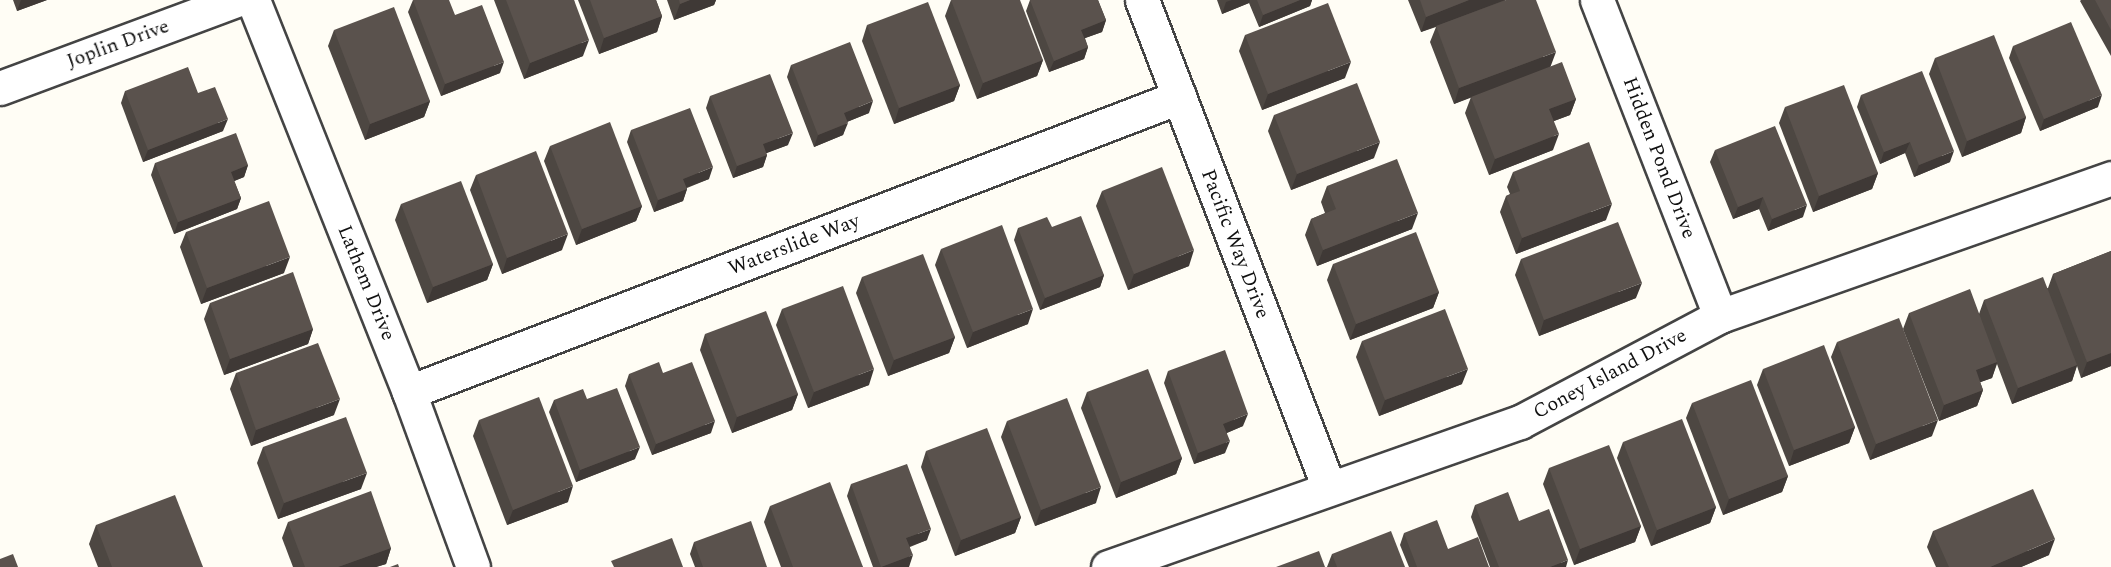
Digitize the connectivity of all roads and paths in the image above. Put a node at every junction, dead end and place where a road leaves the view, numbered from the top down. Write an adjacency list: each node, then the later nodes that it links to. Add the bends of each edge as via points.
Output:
1 (236, 0): 5 (street, Joplin Drive)
2 (253, 0): 9 (street, Lathem Drive)
3 (1142, 0): 6 (street, Pacific Way Drive)
4 (1597, 0): 8 (street, Hidden Pond Drive)
5 (0, 88)
6 (1179, 97): 9 (street, Waterslide Way); 10 (street, Pacific Way Drive)
7 (2111, 178): 8 (street, Coney Island Drive)
8 (1720, 316): 10 (street, Coney Island Drive, via 1520,422)
9 (409, 392): 11 (street, Lathem Drive)
10 (1329, 488): 12 (street, Coney Island Drive)
11 (473, 567)
12 (1108, 567)

